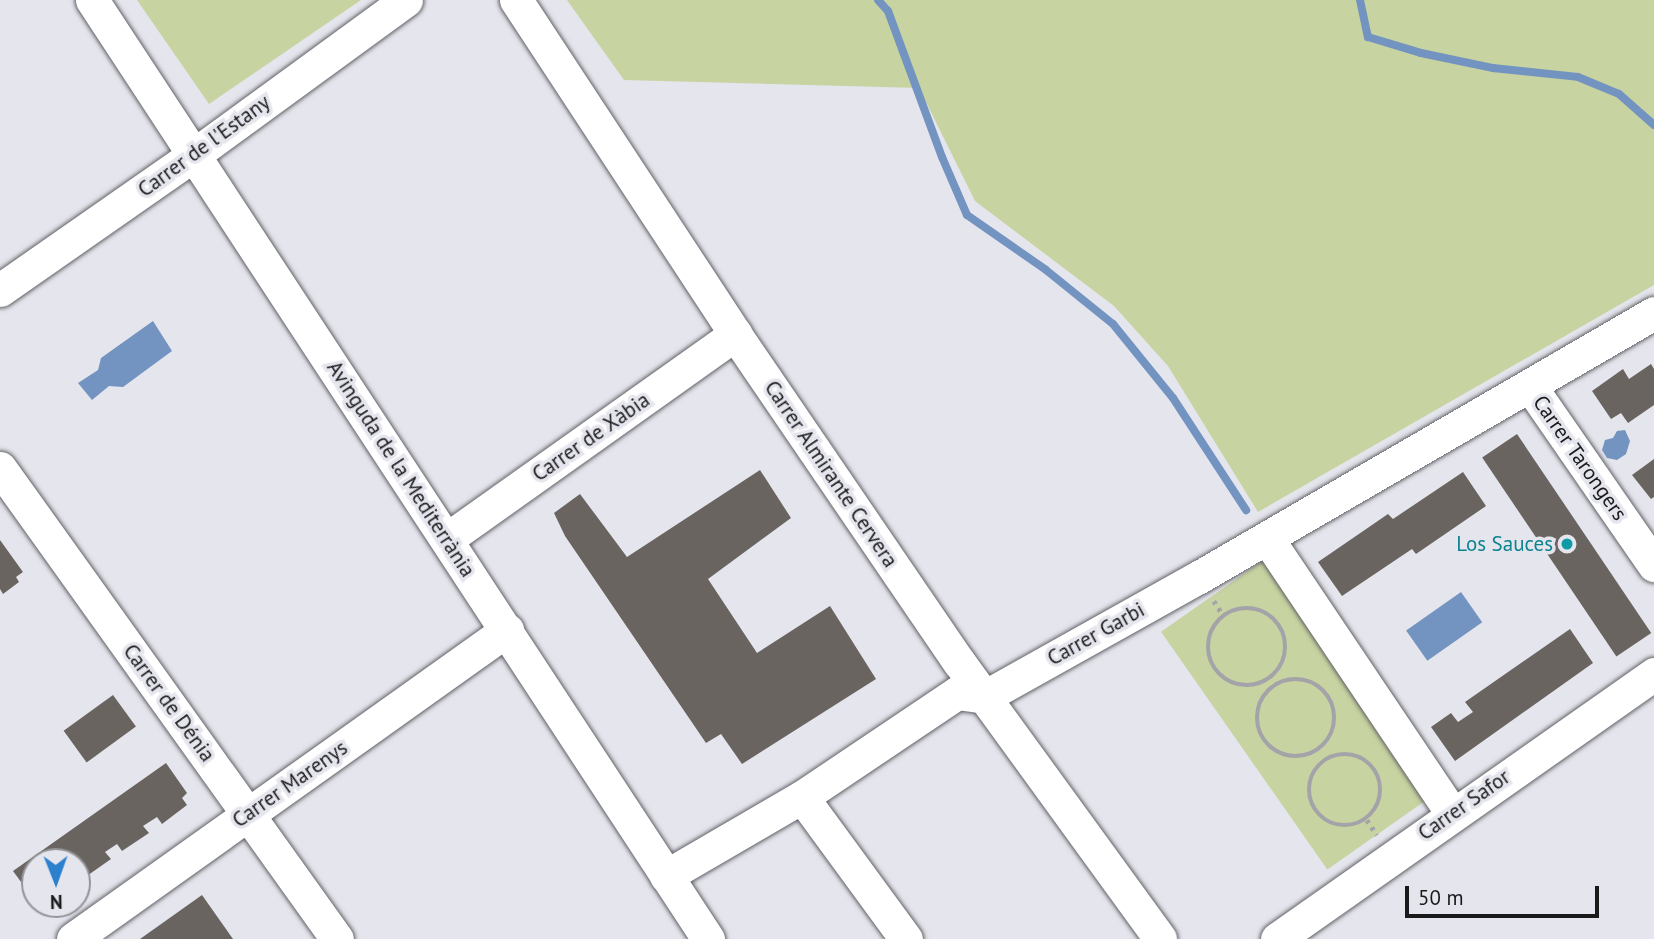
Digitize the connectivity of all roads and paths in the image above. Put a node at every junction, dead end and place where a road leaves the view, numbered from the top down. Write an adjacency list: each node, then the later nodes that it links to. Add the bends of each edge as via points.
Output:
1 (92, 0): 4 (street, Avinguda de la Mediterrània)
2 (407, 0): 4 (street, Carrer de l'Estany)
3 (516, 0): 7 (street, Carrer Almirante Cervera)
4 (195, 154): 5 (street, Carrer de l'Estany); 11 (street, Avinguda de la Mediterrània)
5 (0, 290)
6 (1654, 313): 8 (street, Carrer Garbi)
7 (735, 334): 11 (street, Carrer de Xàbia); 17 (street, Carrer Almirante Cervera)
8 (1530, 386): 10 (street, Carrer Garbi); 12 (street, Carrer Tarongers)
9 (0, 468): 22 (street, Carrer de Dénia)
10 (1267, 538): 17 (street, Carrer Garbi); 21 (street)
11 (447, 539): 13 (street, Avinguda de la Mediterrània)
12 (1654, 565)
13 (507, 630): 22 (street, Carrer Marenys); 23 (street, Avinguda de la Mediterrània)
14 (1654, 674): 21 (street, Carrer Safor)
15 (1268, 680): 15 (path, via 1285,656 1280,626 1272,617 1250,608 1223,615 1210,631 1213,667 1232,683 1256,685); 16 (path)
16 (1273, 687): 18 (path, via 1258,708 1259,734 1278,754 1292,757); 18 (path, via 1294,679 1316,684 1325,692 1335,723)
17 (984, 697): 20 (street, Carrer Garbi, via 957,693); 28 (street, Carrer Almirante Cervera)
18 (1318, 751): 19 (path)
19 (1324, 760): 19 (path, via 1310,778 1315,811 1333,825 1345,827 1367,820 1380,801 1375,769 1346,753)
20 (802, 797): 23 (street, Carrer Garbi); 27 (street)
21 (1452, 813): 29 (street, Carrer Safor)
22 (248, 814): 24 (street, Carrer Marenys); 25 (street, Carrer de Dénia)
23 (666, 876): 26 (street, Avinguda de la Mediterrània)
24 (73, 939)
25 (337, 939)
26 (708, 939)
27 (906, 939)
28 (1160, 939)
29 (1277, 939)

